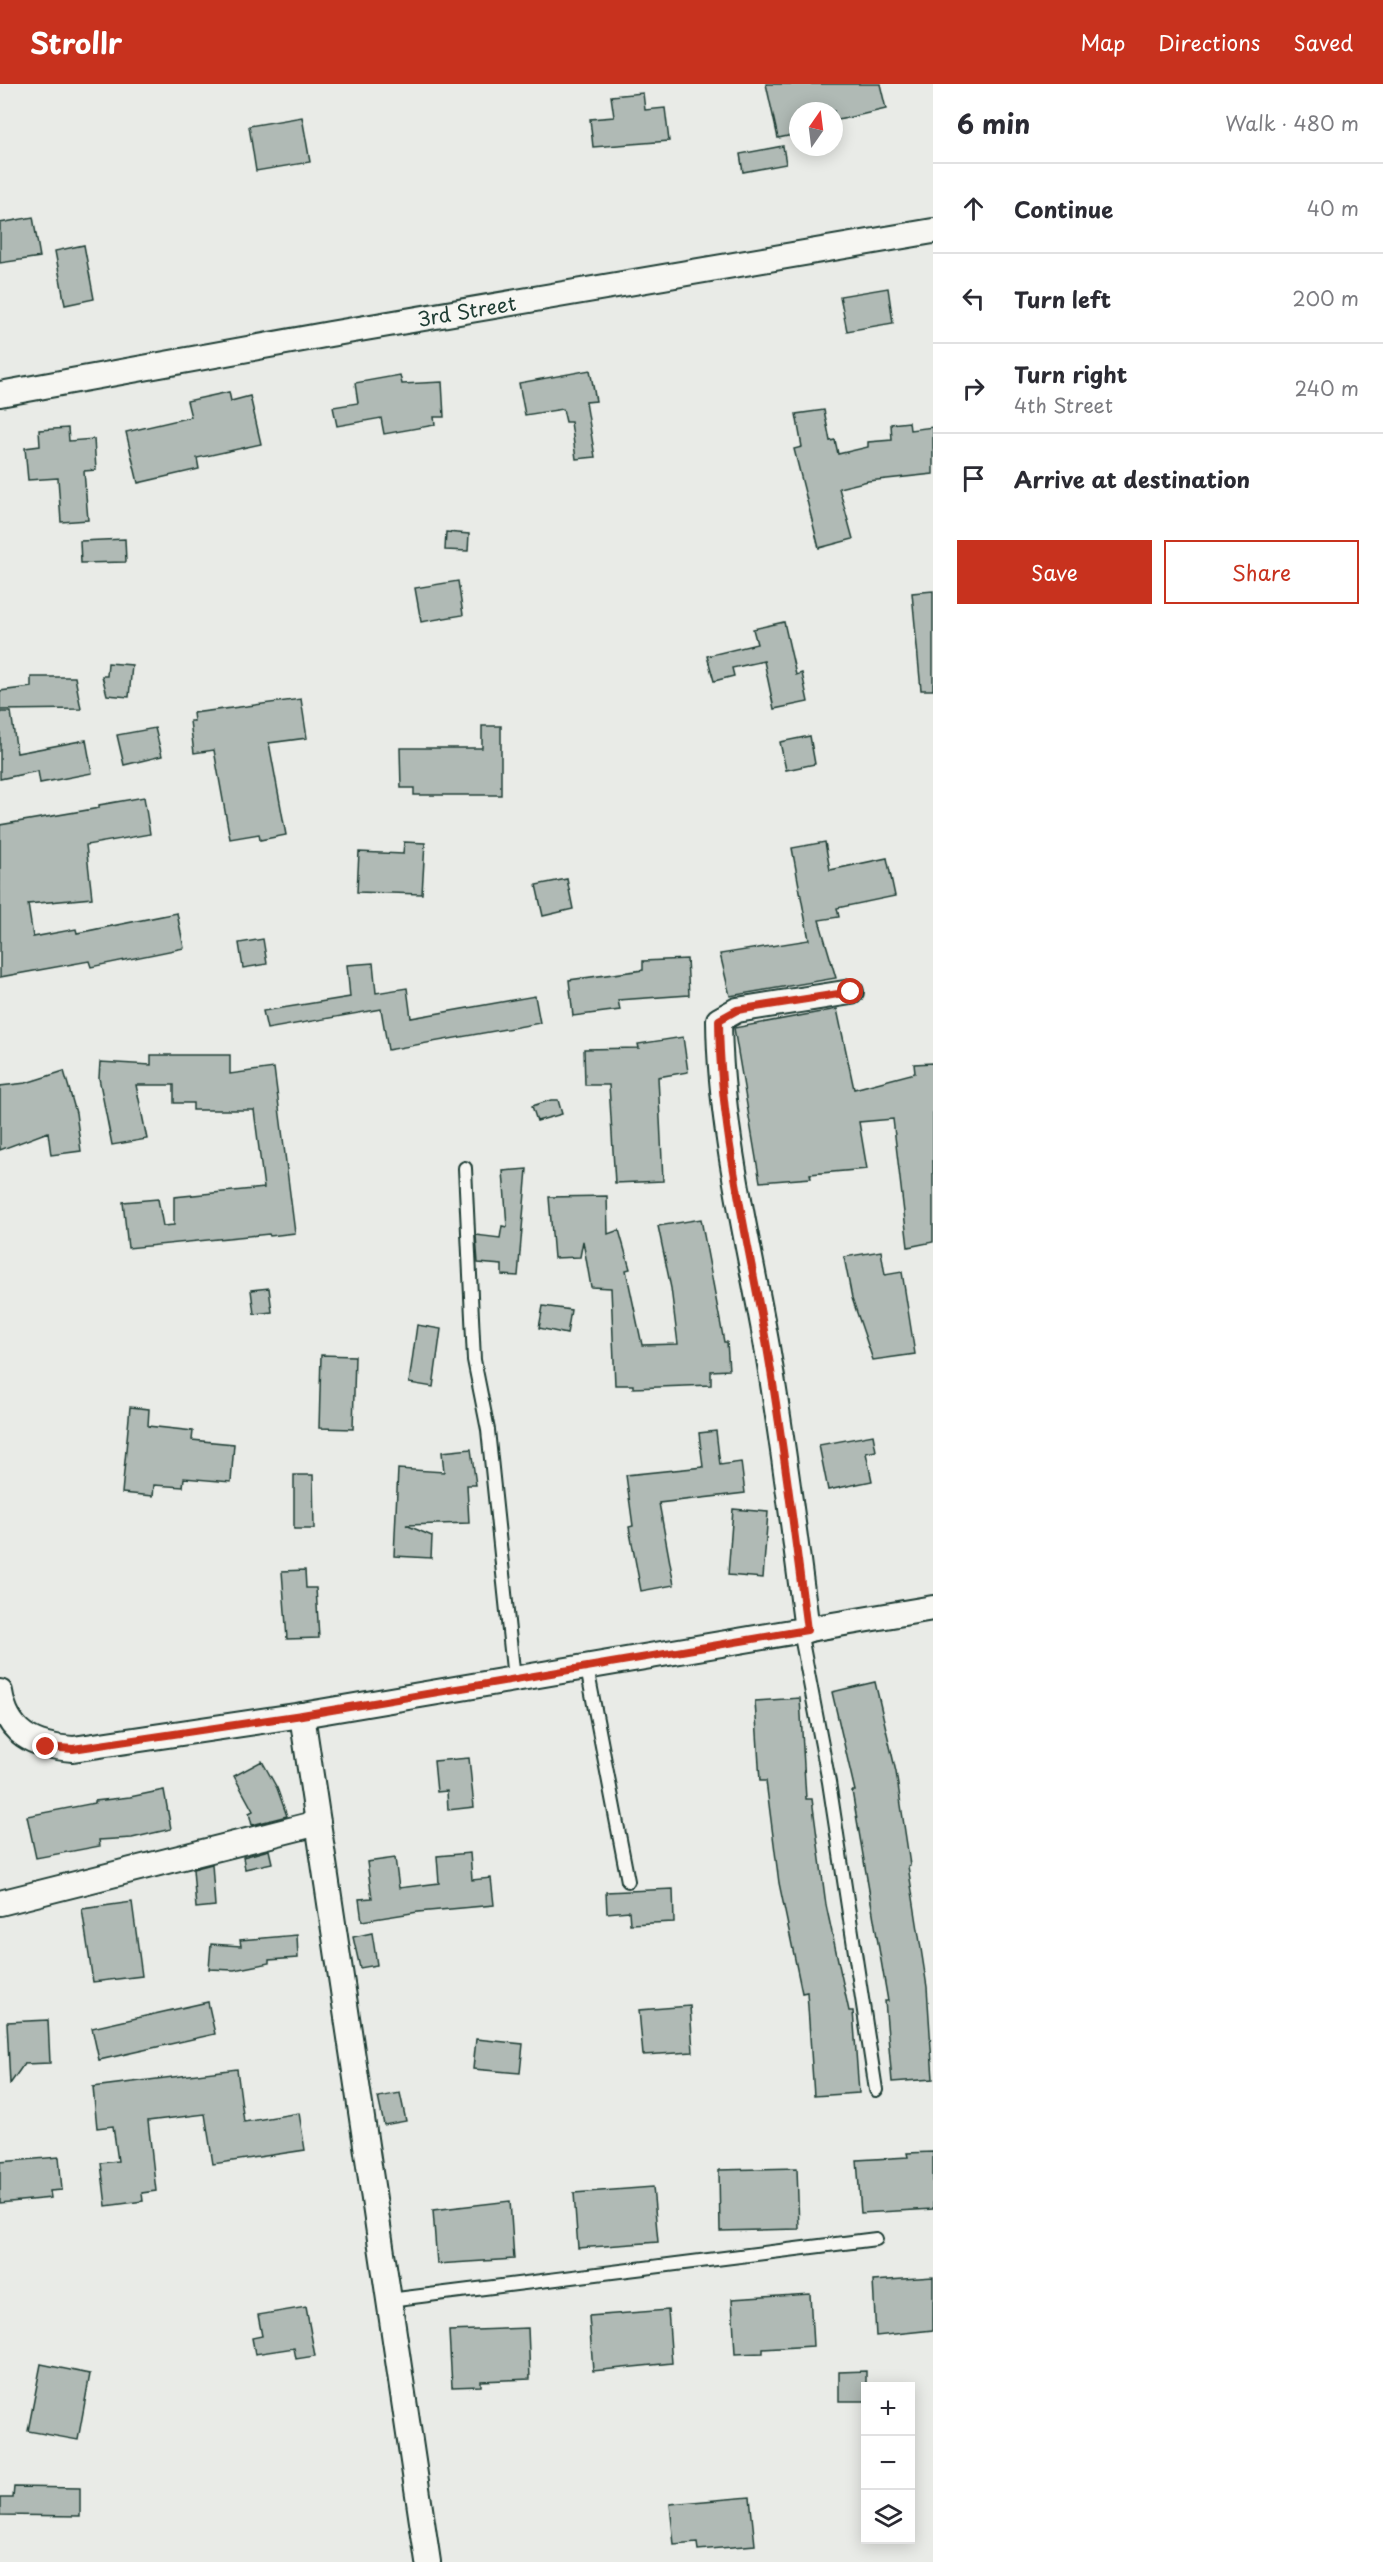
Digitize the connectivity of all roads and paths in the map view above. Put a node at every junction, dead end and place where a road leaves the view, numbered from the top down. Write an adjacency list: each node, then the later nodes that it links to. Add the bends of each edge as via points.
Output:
1 (933, 231): 2 (street, 3rd Street)
2 (0, 394)
3 (851, 992): 6 (street, via 737,1010 719,1020 720,1066 744,1234 766,1346)
4 (465, 1168): 8 (lane, via 474,1360 488,1430)
5 (933, 1608): 6 (street)
6 (803, 1631): 7 (street); 14 (lane)
7 (587, 1668): 8 (street); 12 (lane)
8 (514, 1679): 10 (street)
9 (0, 1692): 10 (street, via 9,1721 25,1737 46,1747 73,1749)
10 (302, 1715): 11 (street)
11 (318, 1823): 13 (street); 16 (street)
12 (628, 1881)
13 (0, 1903)
14 (876, 2090)
15 (876, 2240): 16 (lane)
16 (389, 2300): 17 (street)
17 (428, 2562)

